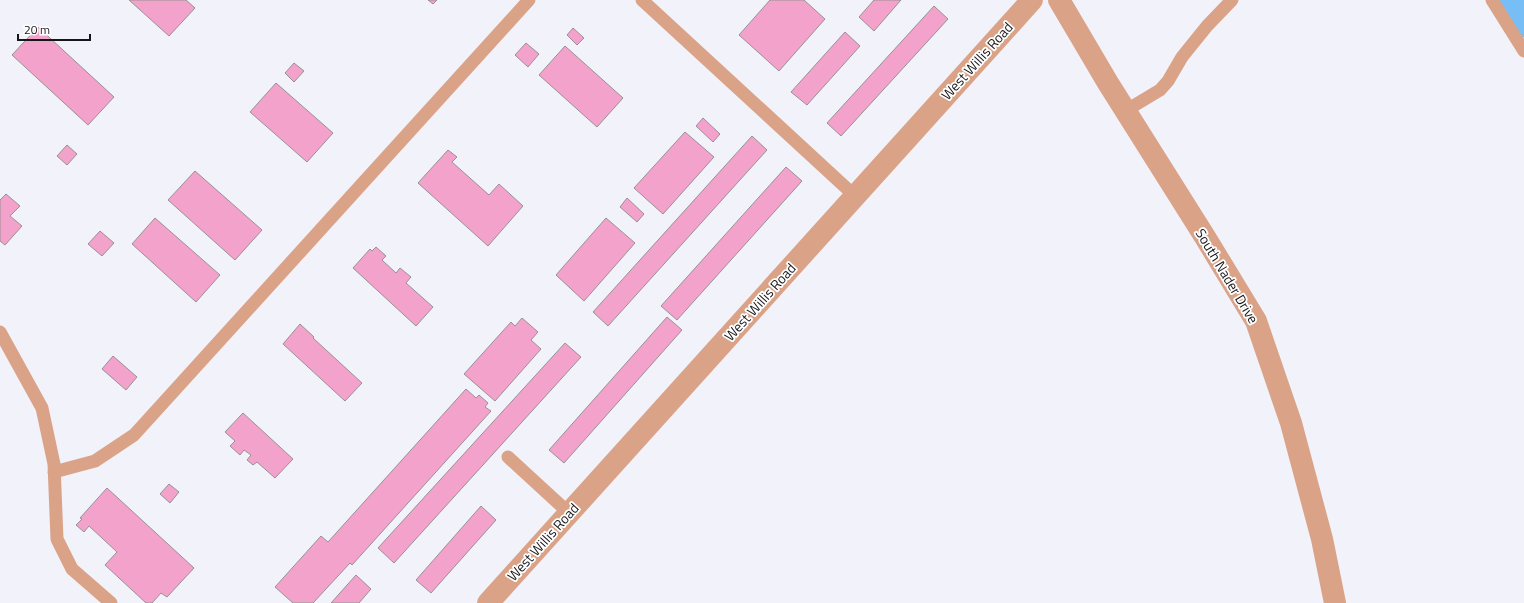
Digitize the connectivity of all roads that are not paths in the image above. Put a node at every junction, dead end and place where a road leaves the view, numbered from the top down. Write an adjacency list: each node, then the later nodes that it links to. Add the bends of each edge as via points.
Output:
1 (529, 0): 12 (lane, via 134,435 96,461)
2 (642, 0): 9 (lane)
3 (1032, 0): 9 (street, West Willis Road)
4 (1059, 0): 8 (street, South Nader Drive)
5 (1232, 0): 8 (lane, via 1182,57 1168,82 1160,90)
6 (1492, 0): 7 (lane)
7 (1524, 51)
8 (1125, 111): 16 (street, South Nader Drive, via 1256,321 1292,423 1322,539)
9 (855, 196): 13 (street, West Willis Road)
10 (0, 332): 12 (lane, via 42,408)
11 (508, 457): 13 (lane)
12 (54, 472): 14 (lane, via 57,539 72,569)
13 (569, 513): 15 (street, West Willis Road)
14 (111, 603)
15 (488, 603)
16 (1335, 603)

